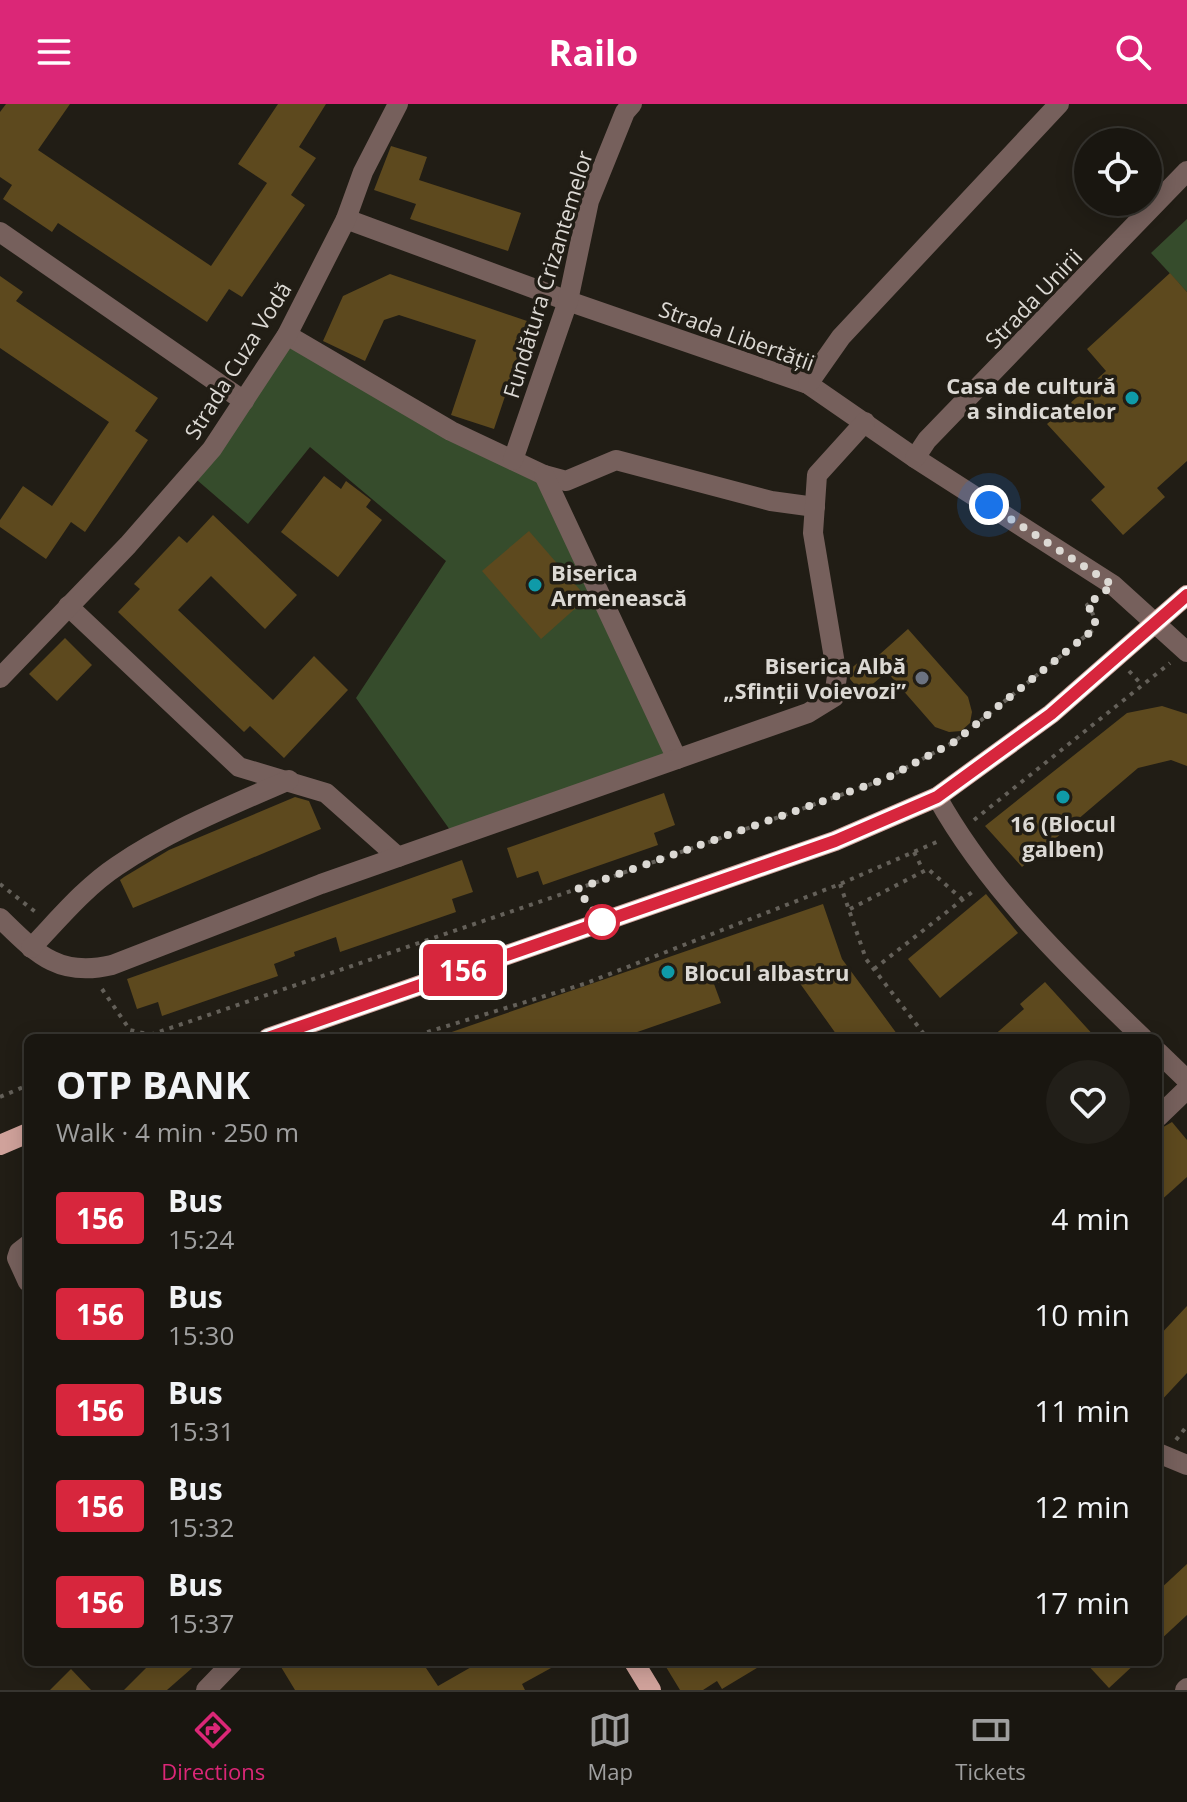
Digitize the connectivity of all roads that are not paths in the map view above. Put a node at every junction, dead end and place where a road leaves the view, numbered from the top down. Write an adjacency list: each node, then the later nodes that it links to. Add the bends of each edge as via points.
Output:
1 (398, 104): 5 (street, Strada Cuza Vodă)
2 (632, 104): 7 (street, Fundătura Crizantemelor, via 589,201)
3 (1059, 104): 9 (street, via 841,337)
4 (1187, 171): 12 (street, Strada Unirii)
5 (346, 219): 7 (street, Strada Libertății); 8 (street, Strada Cuza Vodă)
6 (0, 232): 10 (street)
7 (568, 301): 9 (street, Strada Libertății); 13 (street, Fundătura Crizantemelor)
8 (287, 335): 10 (street, Strada Cuza Vodă); 13 (street, via 451,431)
9 (808, 384): 11 (street, Strada Libertății)
10 (244, 401): 17 (street, Strada Cuza Vodă, via 212,449)
11 (865, 422): 12 (street, Strada Libertății); 15 (street, via 817,475)
12 (915, 458): 18 (street, Strada Libertății, via 1113,585)
13 (513, 460): 14 (street)
14 (544, 475): 15 (street, via 566,481 616,460 771,501); 21 (street)
15 (815, 507): 21 (street, via 813,533 837,676 834,697 808,713)
16 (1187, 595): 18 (main road)
17 (68, 606): 20 (street, Strada Cuza Vodă); 22 (street, via 239,767)
18 (1153, 623): 19 (street, Strada Libertății); 23 (main road, via 1051,714)
19 (1186, 652)
20 (0, 678)
21 (677, 759): 24 (street)
22 (289, 780): 24 (street, via 326,793); 26 (street, via 172,832 118,866)
23 (937, 797): 27 (main road, via 835,841); 28 (street, via 957,833 1020,912)
24 (398, 857): 26 (street, via 112,965 66,968)
25 (0, 918): 26 (street)
26 (31, 948)
27 (280, 1034)
28 (1139, 1034)
29 (1162, 1056): 30 (street)
30 (1187, 1080)
31 (1187, 1089): 32 (street)
32 (1162, 1113)
33 (24, 1135): 34 (main road)
34 (0, 1145)
35 (24, 1248): 36 (street, via 17,1258)
36 (24, 1273)
37 (1162, 1455): 38 (street)
38 (1187, 1465)
39 (229, 1666): 41 (street)
40 (636, 1666): 42 (main road)
41 (206, 1690)
42 (651, 1690)

